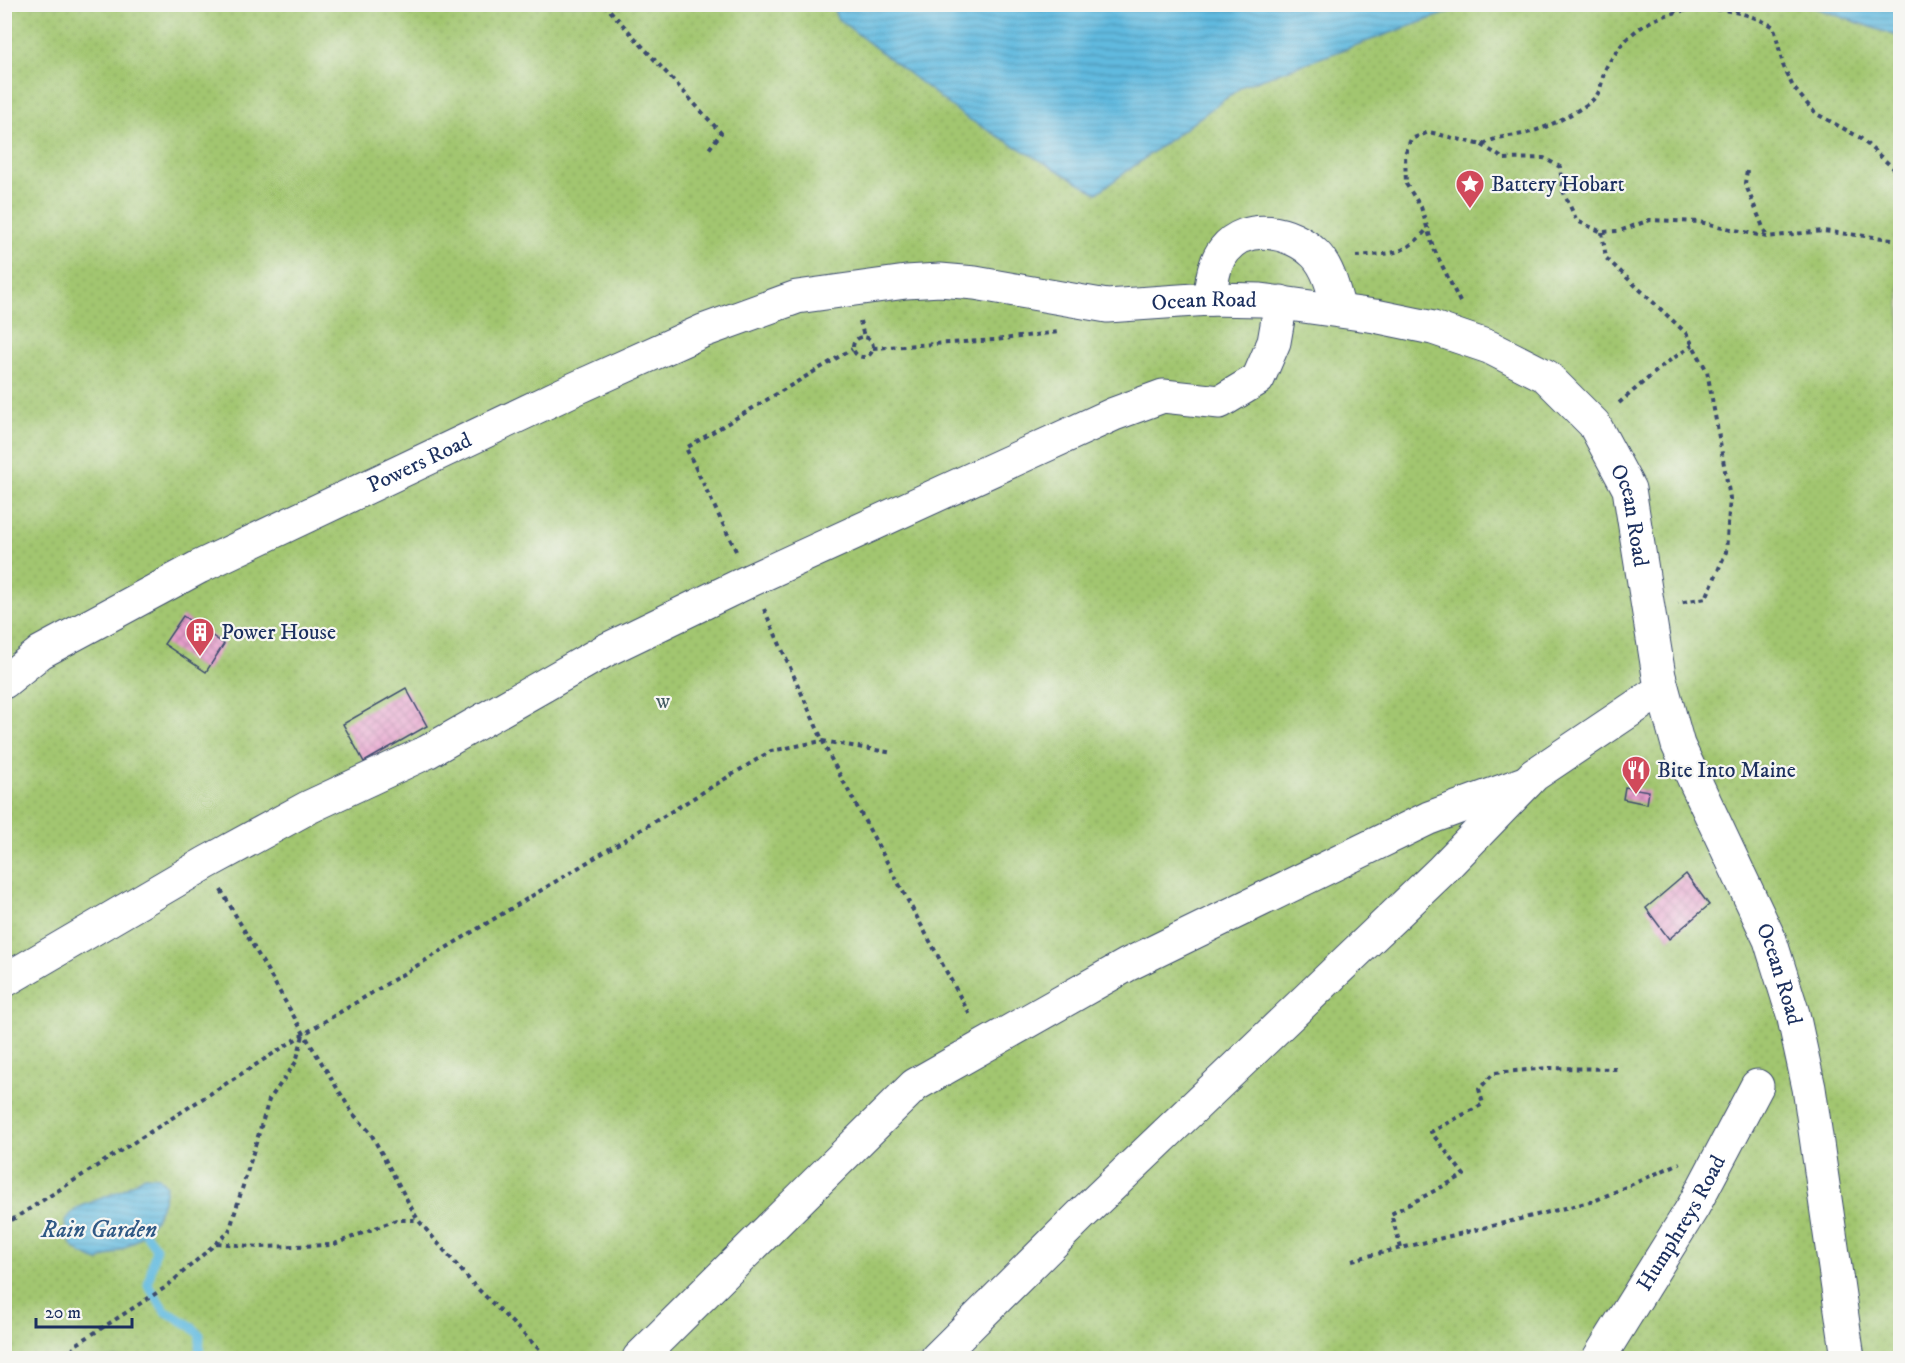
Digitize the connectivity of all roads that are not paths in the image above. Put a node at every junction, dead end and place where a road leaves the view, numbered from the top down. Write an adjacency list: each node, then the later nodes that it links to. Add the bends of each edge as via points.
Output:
1 (854, 290): 2 (lane, Ocean Road, via 940,280 1107,306); 5 (lane, Powers Road, via 797,297 703,331 570,391 119,608 40,652)
2 (1209, 299): 3 (lane, Ocean Road); 4 (lane, via 1224,250 1239,237 1273,232 1296,241 1318,258)
3 (1281, 302): 4 (lane, Ocean Road); 8 (lane, via 1274,342 1258,379 1220,402 1163,396 1114,414 751,580 606,650 427,752 307,808)
4 (1339, 310): 6 (lane, Ocean Road, via 1433,328 1489,347 1546,376 1594,424 1629,489)
5 (4, 682)
6 (1662, 689): 7 (lane); 10 (lane, Ocean Road, via 1678,745 1770,940 1793,1014 1809,1088)
7 (1527, 782): 11 (lane, via 1429,818 1127,965 915,1085); 12 (lane, via 1440,872 1081,1215)
8 (4, 981)
9 (1757, 1086): 13 (lane, Humphreys Road, via 1710,1174)
10 (1848, 1358)
11 (639, 1359)
12 (937, 1359)
13 (1599, 1359)

